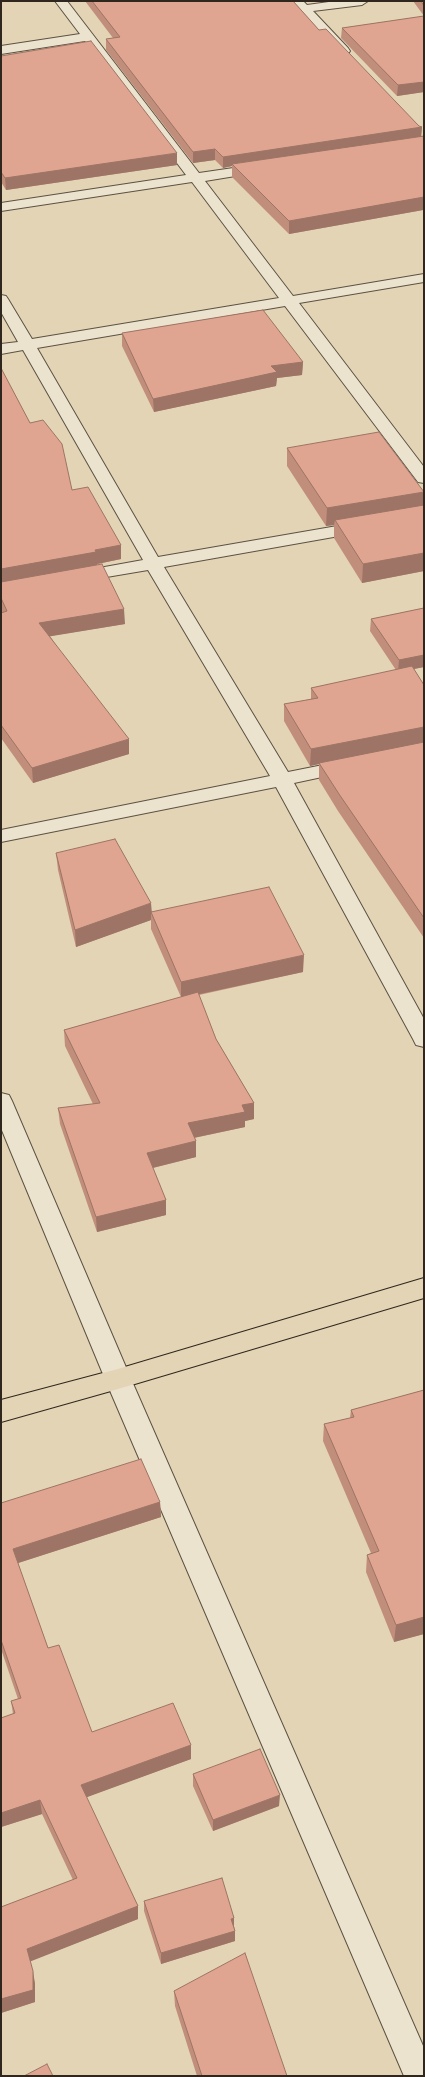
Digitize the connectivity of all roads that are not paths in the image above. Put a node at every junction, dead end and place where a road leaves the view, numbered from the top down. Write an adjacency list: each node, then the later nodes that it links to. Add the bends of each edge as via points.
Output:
1 (61, 1): 4 (street)
2 (362, 1): 3 (street)
3 (300, 5): 6 (street)
4 (88, 37): 5 (street); 8 (street)
5 (1, 50)
6 (353, 60)
7 (274, 166): 8 (street)
8 (195, 178): 9 (street); 12 (street)
9 (1, 207)
10 (424, 278): 12 (street)
11 (1, 299): 13 (street)
12 (289, 301): 13 (street); 15 (street)
13 (27, 345): 14 (street); 17 (street)
14 (1, 349)
15 (424, 478)
16 (424, 516): 17 (street)
17 (153, 563): 18 (street); 20 (street)
18 (62, 579)
19 (364, 763): 20 (street)
20 (282, 779): 21 (street); 22 (street)
21 (1, 836)
22 (424, 1039)
23 (1, 1101): 25 (street)
24 (424, 1288): 25 (highway)
25 (118, 1379): 26 (highway); 27 (street)
26 (1, 1411)
27 (420, 2076)

